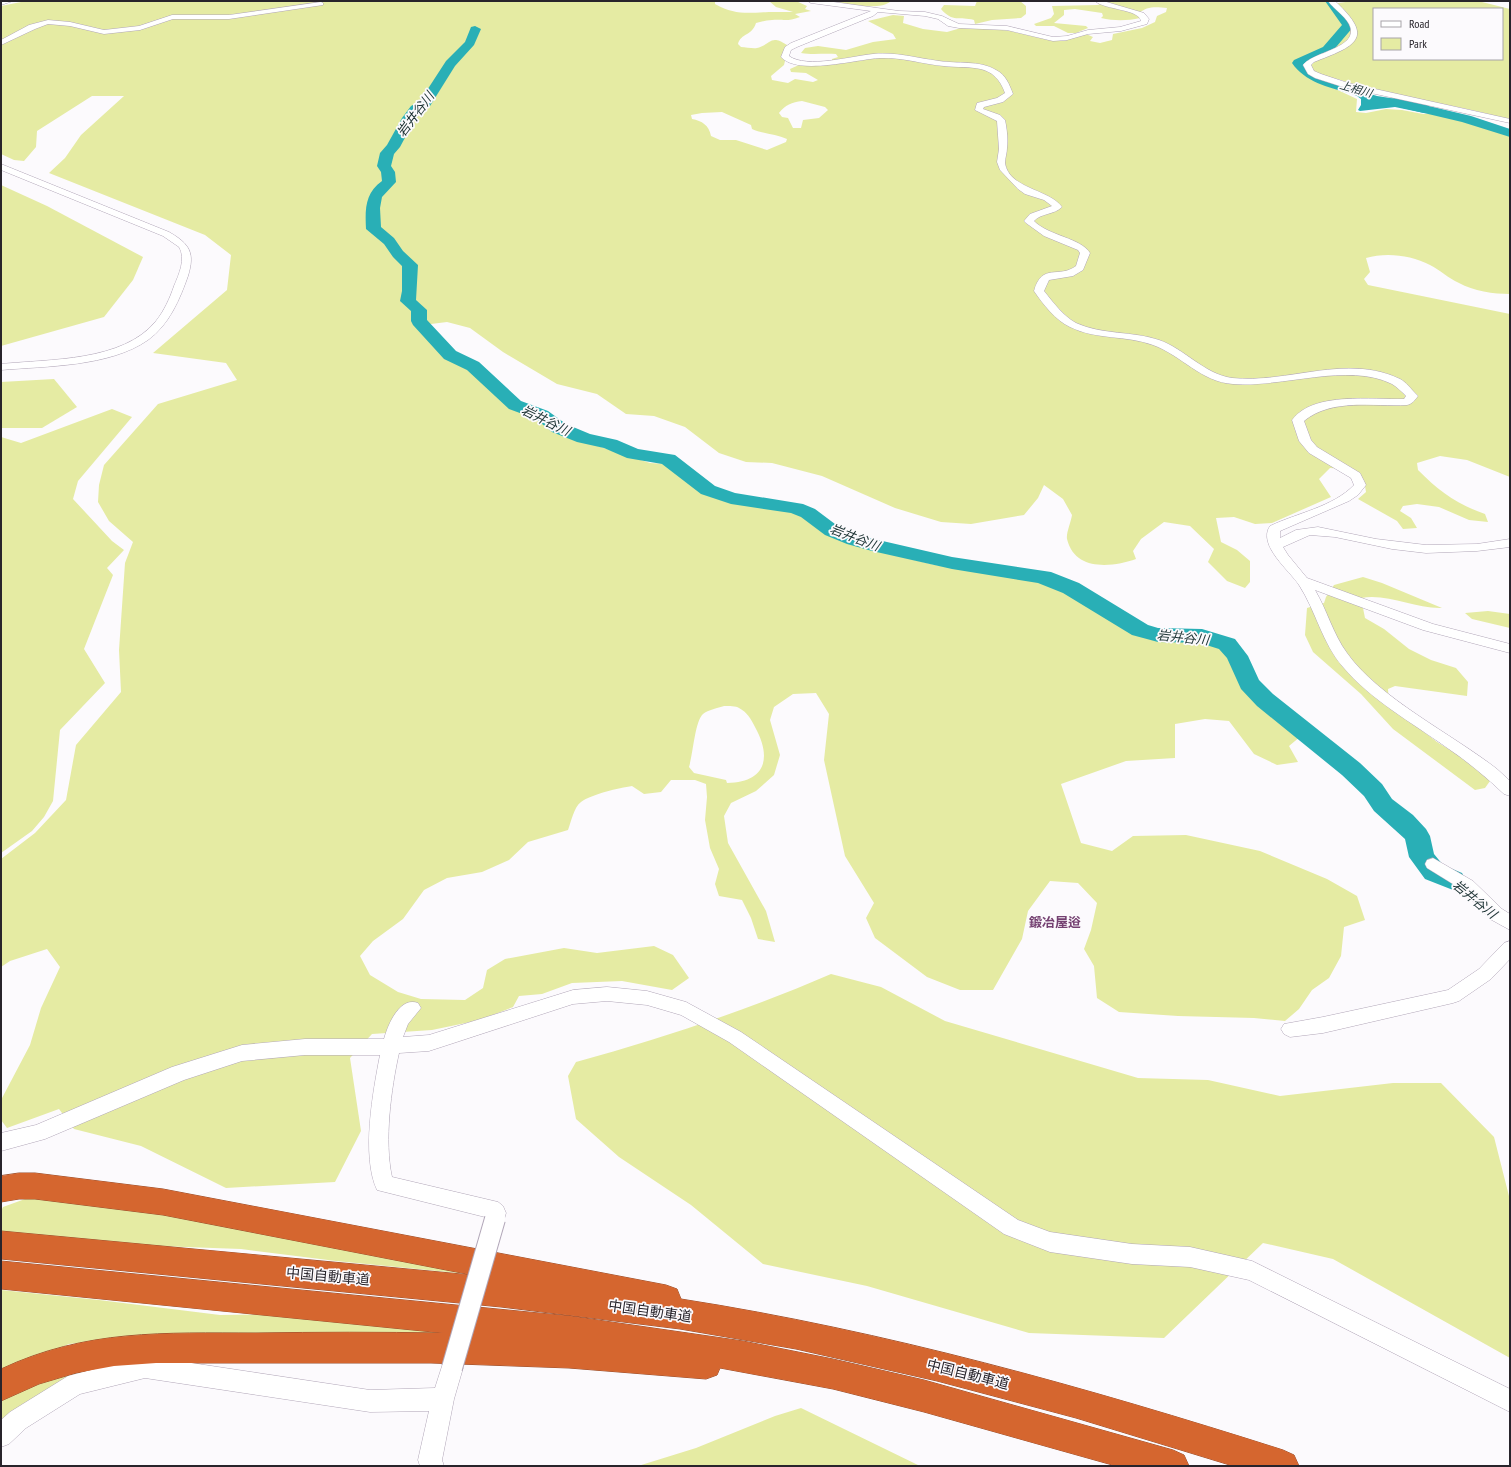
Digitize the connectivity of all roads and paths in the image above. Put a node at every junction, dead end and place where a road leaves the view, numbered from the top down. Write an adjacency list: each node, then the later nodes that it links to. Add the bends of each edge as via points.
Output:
1 (10, 1): 5 (street)
2 (811, 1): 7 (street)
3 (1098, 1): 7 (street, via 1118,9 1142,13 1145,19 1139,24 1121,29 1088,32 1061,39 1007,28 959,26 950,24 940,17 925,14)
4 (1331, 1): 9 (street, via 1355,26 1356,33 1345,46 1311,60 1307,64 1311,72 1370,91)
5 (1, 3)
6 (321, 4): 8 (street, via 229,17 172,17 140,28 104,32 48,22)
7 (876, 10): 13 (street, via 871,15 794,45 788,49 786,57 789,61 807,63 859,57 902,56 943,64 986,68 1002,76 1009,94 980,105 979,110 1001,120 1002,165 1020,187 1029,193 1043,196 1054,202 1057,207 1050,212 1034,214 1029,221 1046,235 1082,248 1085,253 1081,267 1045,277 1040,284 1039,291 1065,321 1104,334 1157,342 1198,369 1220,379 1257,382 1354,372 1389,377 1406,386 1412,396 1407,402 1361,402 1321,406 1303,414 1298,420 1305,441 1325,458 1356,476 1360,485 1356,492 1341,500 1274,529)
8 (1, 43)
9 (1510, 122)
10 (1, 167): 11 (street, via 166,234 185,248 187,256 183,278 167,312 158,325 138,341 99,355)
11 (1, 367)
12 (1510, 543): 13 (street, via 1482,547 1416,548 1377,543 1342,534 1309,531 1294,535)
13 (1276, 545): 14 (street, via 1282,558)
14 (1303, 581): 15 (street, via 1428,627); 16 (street, via 1330,636 1348,664 1380,694 1479,762)
15 (1510, 649)
16 (1510, 790)
17 (1433, 864): 18 (street, via 1467,885 1496,914)
18 (1510, 923)
19 (1510, 948): 21 (street, via 1485,974 1453,996 1323,1025)
20 (412, 1008): 22 (street, via 400,1022)
21 (1290, 1029)
22 (392, 1047): 23 (street, via 305,1047 242,1053 179,1073 38,1132); 30 (street, bridge, via 387,1064 380,1118 380,1174 384,1184 491,1209 496,1214); 31 (street, via 429,1043 573,997 607,994 647,998 686,1009 735,1037 1011,1228 1050,1242 1132,1254 1190,1257 1252,1271)
23 (1, 1142)
24 (1, 1189): 27 (highway, via 35,1186 164,1202 695,1305)
25 (1, 1245): 27 (highway, 中国自動車道, via 485,1290 640,1308)
26 (1, 1275): 29 (highway, via 476,1321 644,1340 743,1356)
27 (765, 1329): 35 (highway, 中国自動車道, via 877,1351 1017,1387 1128,1417)
28 (1, 1385): 29 (highway, via 48,1364 74,1357 127,1349 447,1348 534,1350 668,1359 828,1379)
29 (924, 1396): 34 (highway)
30 (443, 1400): 32 (street, via 370,1401 145,1367 76,1384 18,1420); 33 (street, via 430,1460)
31 (1510, 1401)
32 (1, 1436)
33 (432, 1466)
34 (1173, 1466)
35 (1283, 1466)

